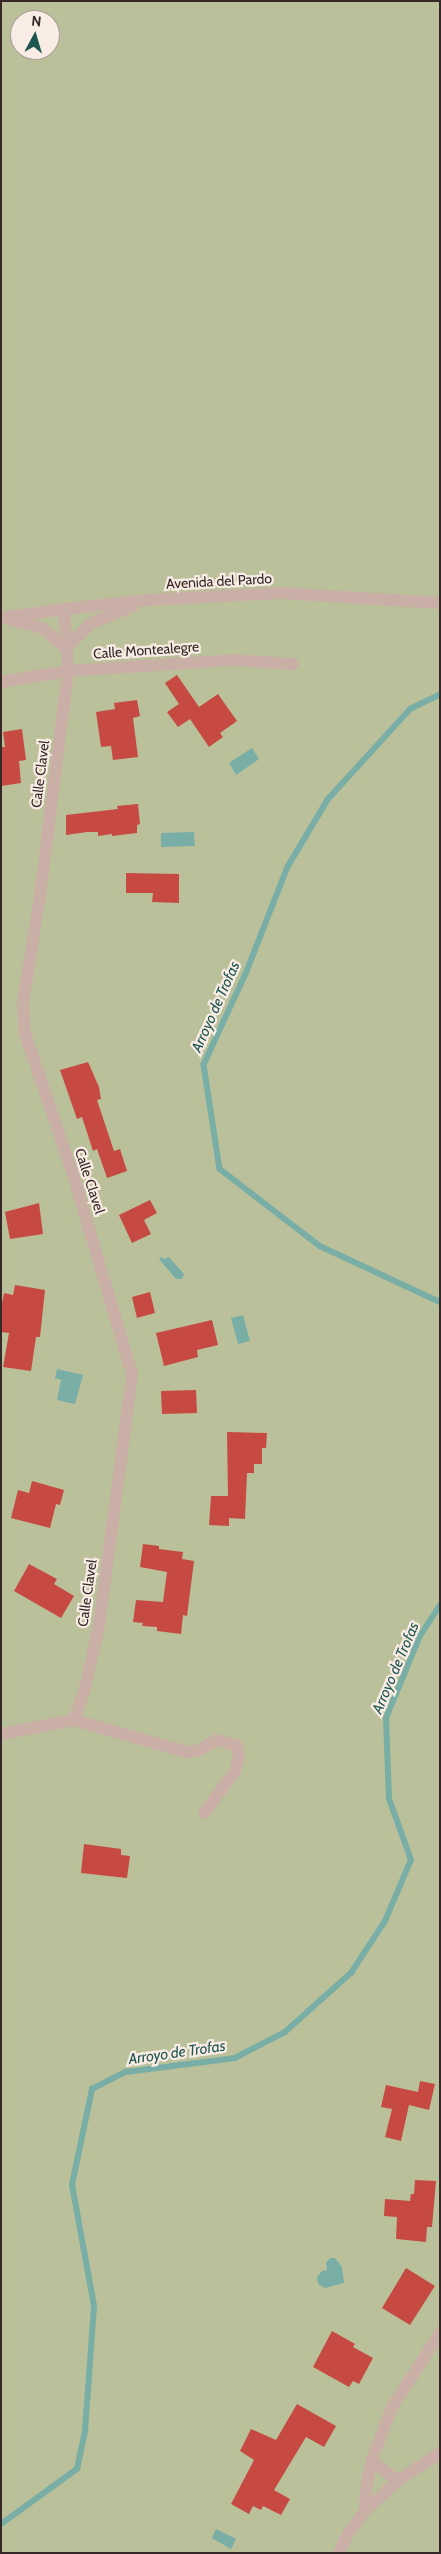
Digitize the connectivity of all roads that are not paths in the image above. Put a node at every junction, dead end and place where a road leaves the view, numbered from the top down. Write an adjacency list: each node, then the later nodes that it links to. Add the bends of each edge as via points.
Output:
1 (147, 600): 2 (street, Avenida del Pardo, via 280,593); 3 (street, Avenida del Pardo); 5 (street, via 90,624)
2 (440, 603)
3 (64, 608): 4 (street, Avenida del Pardo); 5 (street, Calle Clavel)
4 (3, 618): 5 (street, via 42,628)
5 (66, 648): 7 (street, Calle Clavel)
6 (292, 664): 7 (street, Calle Montealegre, via 232,660)
7 (68, 671): 8 (street, Calle Montealegre); 9 (street, Calle Clavel, via 24,996 25,1033 74,1178 132,1374 99,1626)
8 (1, 682)
9 (74, 1720): 10 (street); 11 (street, via 187,1752 197,1751 217,1740 236,1745 239,1755 235,1771)
10 (1, 1734)
11 (204, 1813)
12 (440, 2333): 14 (street, via 392,2406)
13 (440, 2453): 15 (street)
14 (372, 2460): 15 (street); 16 (street)
15 (397, 2481): 16 (street)
16 (365, 2511): 17 (street)
17 (339, 2553)

